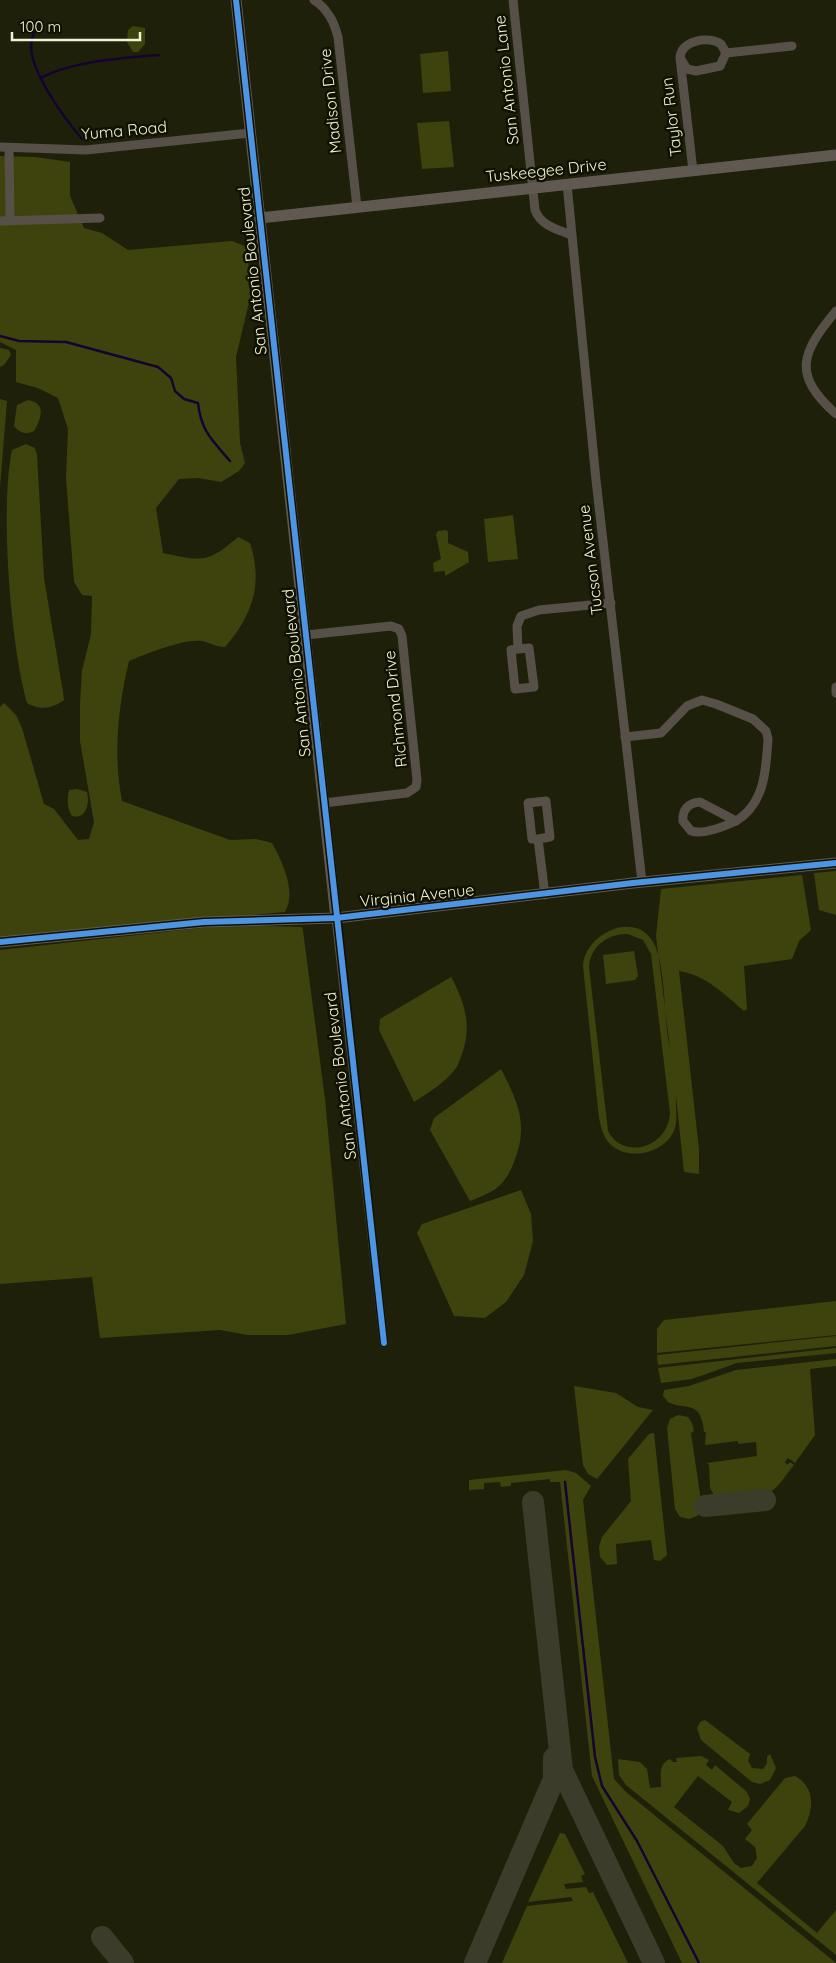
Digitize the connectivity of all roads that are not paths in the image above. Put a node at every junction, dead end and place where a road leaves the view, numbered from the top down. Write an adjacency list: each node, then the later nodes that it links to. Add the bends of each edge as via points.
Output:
1 (236, 0): 7 (street, San Antonio Boulevard)
2 (314, 0): 13 (street, Madison Drive, via 327,11 338,38)
3 (513, 0): 12 (street, San Antonio Lane)
4 (792, 46): 5 (street)
5 (726, 53): 6 (street, Taylor Run, via 720,66 710,69 687,69); 6 (street, Taylor Run, via 719,42 700,42 684,46)
6 (680, 58): 10 (street, Taylor Run)
7 (250, 133): 8 (street, Yuma Road, via 86,150); 15 (street, San Antonio Boulevard)
8 (5, 148): 17 (street)
9 (836, 155): 10 (street, Tuskeegee Drive)
10 (693, 172): 11 (street, Tuskeegee Drive)
11 (567, 184): 12 (street, Tuskeegee Drive); 18 (street, Tucson Avenue)
12 (533, 187): 13 (street, Tuskeegee Drive); 18 (street, via 538,219)
13 (357, 208): 15 (street, Tuskeegee Drive)
14 (100, 218): 17 (street)
15 (260, 218): 22 (street, San Antonio Boulevard)
16 (0, 220): 17 (street)
17 (10, 220)
18 (572, 235): 21 (street, Tucson Avenue)
19 (836, 311): 20 (street, via 814,337 807,362 814,392)
20 (836, 414)
21 (611, 603): 23 (street, via 524,613 517,626); 26 (street, Tucson Avenue)
22 (306, 635): 27 (street, San Antonio Boulevard); 27 (street, Richmond Drive, via 391,626 399,629 402,636 416,787 407,792)
23 (518, 649): 23 (street, via 529,648 534,687 515,689 511,650)
24 (836, 687): 25 (street)
25 (836, 693)
26 (625, 737): 28 (street, via 661,733 687,706 702,700 760,724 768,739 763,787 751,809); 31 (street, Tucson Avenue)
27 (324, 803): 33 (street, San Antonio Boulevard)
28 (736, 820): 28 (street, via 720,828 695,832 685,825 683,816 689,805 700,802)
29 (538, 839): 32 (street)
30 (836, 863): 31 (street, Virginia Avenue)
31 (642, 882): 32 (street, Virginia Avenue)
32 (545, 894): 33 (street, Virginia Avenue)
33 (336, 918): 34 (street, Virginia Avenue, via 204,922); 35 (street, San Antonio Boulevard)
34 (0, 942)
35 (384, 1344)

